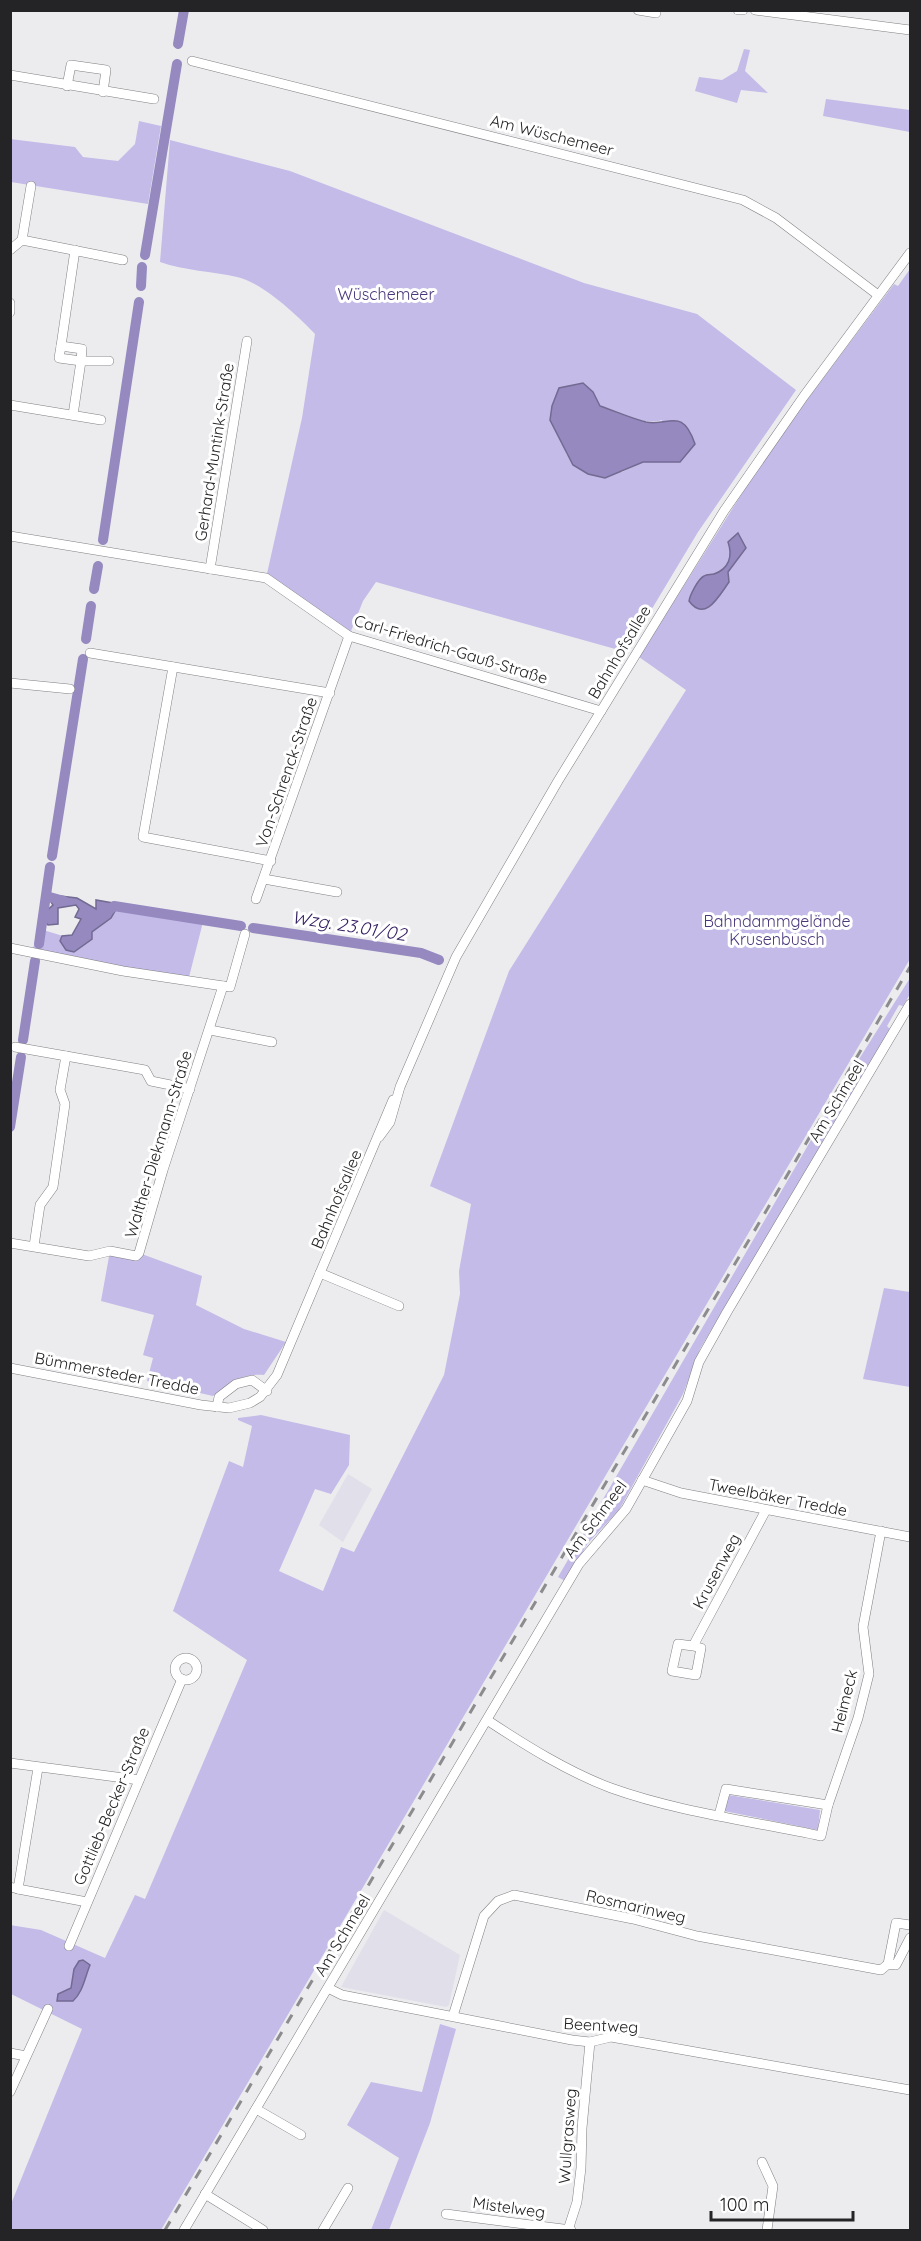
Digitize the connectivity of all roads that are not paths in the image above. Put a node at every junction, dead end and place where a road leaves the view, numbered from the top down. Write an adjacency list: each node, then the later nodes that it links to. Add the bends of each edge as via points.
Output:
1 (638, 10): 2 (street)
2 (656, 10)
3 (755, 10): 5 (street)
4 (844, 10): 5 (street)
5 (843, 21): 6 (street)
6 (910, 30)
7 (192, 61): 18 (street, Am Wüschemeer, via 743,200 776,218)
8 (10, 75): 9 (street)
9 (67, 86): 10 (street); 10 (street, via 71,65 106,70)
10 (103, 92): 11 (street)
11 (154, 99)
12 (31, 186): 13 (street)
13 (22, 240): 14 (street); 15 (street)
14 (10, 250)
15 (75, 250): 17 (street); 22 (street, via 61,346 82,349)
16 (910, 254): 18 (street, Bahnhofsallee)
17 (123, 260)
18 (878, 296): 35 (street, Bahnhofsallee, via 742,483)
19 (10, 303): 20 (street)
20 (10, 312)
21 (247, 341): 28 (street, Gerhard-Muntink-Straße)
22 (81, 361): 23 (street); 25 (street)
23 (109, 361)
24 (10, 405): 25 (street)
25 (73, 415): 26 (street)
26 (100, 420)
27 (10, 536): 28 (street, Carl-Friedrich-Gauß-Straße)
28 (210, 568): 29 (street, Carl-Friedrich-Gauß-Straße, via 266,578)
29 (349, 636): 34 (street, Von-Schrenck-Straße); 35 (street, Carl-Friedrich-Gauß-Straße)
30 (90, 652): 31 (street, Von-Schrenck-Straße)
31 (173, 668): 34 (street, Von-Schrenck-Straße); 36 (street, Von-Schrenck-Straße, via 143,837)
32 (10, 683): 33 (street)
33 (70, 689)
34 (330, 693): 36 (street, Von-Schrenck-Straße)
35 (601, 711): 51 (street, Bahnhofsallee, via 456,957 398,1093 390,1122 378,1137)
36 (271, 861): 37 (street, Von-Schrenck-Straße)
37 (264, 879): 38 (street); 39 (street, Von-Schrenck-Straße)
38 (336, 892)
39 (256, 899)
40 (245, 934): 42 (street, Walther-Diekmann-Straße, via 230,987)
41 (10, 948): 42 (street)
42 (222, 986): 44 (street, Walther-Diekmann-Straße)
43 (910, 1004): 56 (street, Am Schmeel, via 699,1362 687,1401)
44 (210, 1030): 45 (street); 48 (street, Walther-Diekmann-Straße)
45 (272, 1042)
46 (15, 1047): 47 (street)
47 (66, 1056): 48 (street, via 145,1070 152,1082); 50 (street, via 60,1090 65,1104 53,1187 40,1205)
48 (190, 1089): 50 (street, Walther-Diekmann-Straße, via 140,1253 136,1256 110,1251 89,1256)
49 (10, 1242): 50 (street, Walther-Diekmann-Straße)
50 (34, 1246)
51 (320, 1273): 52 (street, Bahnhofsallee); 54 (street, Bahnhofsallee, via 277,1375)
52 (399, 1306)
53 (10, 1368): 55 (street, Bümmersteder Tredde)
54 (264, 1394): 55 (street, Bümmersteder Tredde, via 239,1407); 55 (street, Bümmersteder Tredde, via 252,1380 236,1384 219,1397)
55 (218, 1407)
56 (642, 1480): 57 (street, Tweelbäker Tredde, via 681,1493); 62 (street, Am Schmeel, via 626,1509 579,1564)
57 (766, 1510): 58 (street, Tweelbäker Tredde); 60 (street, Krusenweg)
58 (881, 1531): 59 (street, Tweelbäker Tredde); 66 (street, Heimeck, via 863,1627 869,1674)
59 (910, 1537)
60 (693, 1646)
61 (182, 1679): 65 (street, Gottlieb-Becker-Straße)
62 (487, 1720): 67 (street, Heimeck, via 610,1787); 76 (street, Am Schmeel)
63 (10, 1762): 64 (street)
64 (38, 1768): 65 (street); 69 (street)
65 (139, 1780): 71 (street, Gottlieb-Becker-Straße)
66 (828, 1805): 67 (street, via 726,1789); 67 (street, Heimeck, via 821,1836)
67 (719, 1815)
68 (10, 1867): 69 (street)
69 (22, 1869): 70 (street)
70 (14, 1888): 71 (street)
71 (87, 1902): 74 (street, Gottlieb-Becker-Straße)
72 (910, 1925): 75 (street, via 896,1923)
73 (910, 1938): 75 (street, via 896,1965)
74 (69, 1946)
75 (888, 1964): 78 (street, Rosmarinweg, via 881,1970 869,1968 697,1936 514,1895 498,1901 484,1917)
76 (328, 1988): 78 (street, Beentweg, via 342,1995); 84 (street, Am Schmeel)
77 (48, 2009): 81 (street)
78 (453, 2016): 79 (street, Beentweg)
79 (590, 2042): 82 (street, Beentweg, via 611,2037); 94 (street, Wullgrasweg, via 581,2168)
80 (10, 2053): 81 (street)
81 (26, 2056): 83 (street)
82 (910, 2090)
83 (10, 2092)
84 (256, 2109): 85 (street); 88 (street, Am Schmeel)
85 (301, 2135)
86 (762, 2162): 95 (street, via 773,2186)
87 (348, 2188): 93 (street)
88 (205, 2194): 90 (street); 91 (street, Am Schmeel)
89 (446, 2214): 94 (street, Mistelweg)
90 (248, 2226): 92 (street)
91 (184, 2230)
92 (263, 2230)
93 (322, 2230)
94 (569, 2230)
95 (767, 2230)

